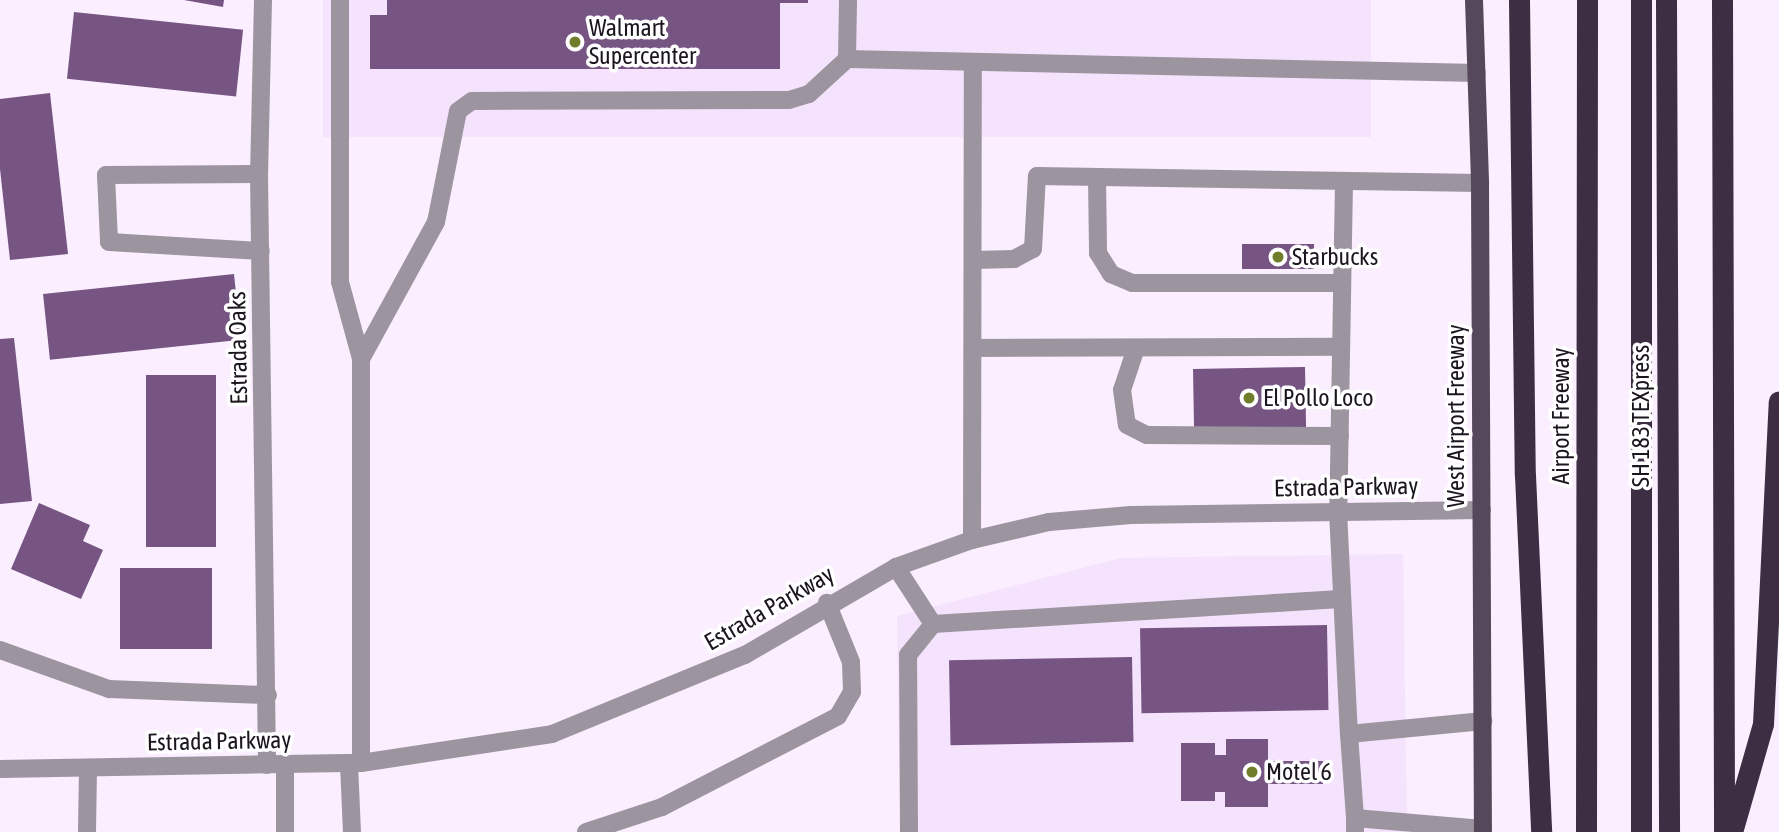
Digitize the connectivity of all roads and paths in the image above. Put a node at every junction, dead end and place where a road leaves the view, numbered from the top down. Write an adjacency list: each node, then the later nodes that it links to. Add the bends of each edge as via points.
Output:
1 (263, 0): 13 (street, Estrada Oaks)
2 (340, 0): 23 (street, via 340,282)
3 (848, 0): 10 (street)
4 (1474, 0): 12 (main road, West Airport Freeway)
5 (1519, 0): 49 (highway, via 1525,475)
6 (1587, 0): 35 (highway, Airport Freeway)
7 (1641, 0): 52 (highway, SH 183 TEXpress)
8 (1666, 0): 53 (highway, SH 183 TEXpress)
9 (1722, 0): 54 (highway)
10 (847, 59): 11 (street); 23 (street, via 809,94 789,100 472,101 458,111 436,222)
11 (973, 62): 12 (street); 18 (street)
12 (1477, 73): 16 (main road, West Airport Freeway)
13 (259, 174): 17 (street, Estrada Oaks); 17 (street, via 106,175 109,242)
14 (1097, 177): 15 (street); 18 (street, via 1037,176 1033,249 1014,259); 19 (street, via 1098,253 1111,274 1132,283)
15 (1343, 183): 16 (street); 19 (street)
16 (1480, 183): 26 (main road, West Airport Freeway)
17 (261, 251): 34 (street, Estrada Oaks)
18 (972, 260): 21 (street)
19 (1342, 283): 20 (street)
20 (1341, 347): 22 (street); 25 (street)
21 (972, 348): 22 (street); 28 (street)
22 (1136, 348): 25 (street, via 1122,390 1127,425 1147,435)
23 (361, 359): 38 (street)
24 (1779, 401): 55 (highway, via 1763,724)
25 (1340, 436): 27 (street)
26 (1482, 510): 27 (street, Estrada Parkway); 36 (main road, West Airport Freeway)
27 (1338, 511): 28 (street, Estrada Parkway, via 1089,517); 30 (street)
28 (972, 540): 29 (street, Estrada Parkway)
29 (896, 567): 31 (street, Estrada Parkway); 32 (street)
30 (1340, 599): 32 (street); 37 (street)
31 (827, 603): 38 (street, Estrada Parkway, via 745,655 552,734); 47 (street, via 851,662 852,692 838,716 662,807)
32 (933, 624): 48 (street, via 908,655)
33 (0, 650): 34 (street, via 109,689)
34 (268, 695): 39 (street, Estrada Oaks)
35 (1587, 702): 50 (highway, Airport Freeway); 51 (highway)
36 (1483, 721): 37 (street); 43 (main road, West Airport Freeway)
37 (1349, 734): 42 (street)
38 (355, 763): 39 (street, Estrada Parkway); 46 (street)
39 (276, 765): 40 (street, Estrada Parkway); 45 (street, Estrada Oaks)
40 (88, 768): 41 (street, Estrada Parkway); 44 (street)
41 (0, 769)
42 (1355, 825): 43 (street)
43 (1483, 831)
44 (87, 832)
45 (285, 832)
46 (352, 832)
47 (586, 832)
48 (909, 832)
49 (1541, 832)
50 (1586, 832)
51 (1600, 832)
52 (1641, 832)
53 (1669, 832)
54 (1724, 832)
55 (1732, 832)

